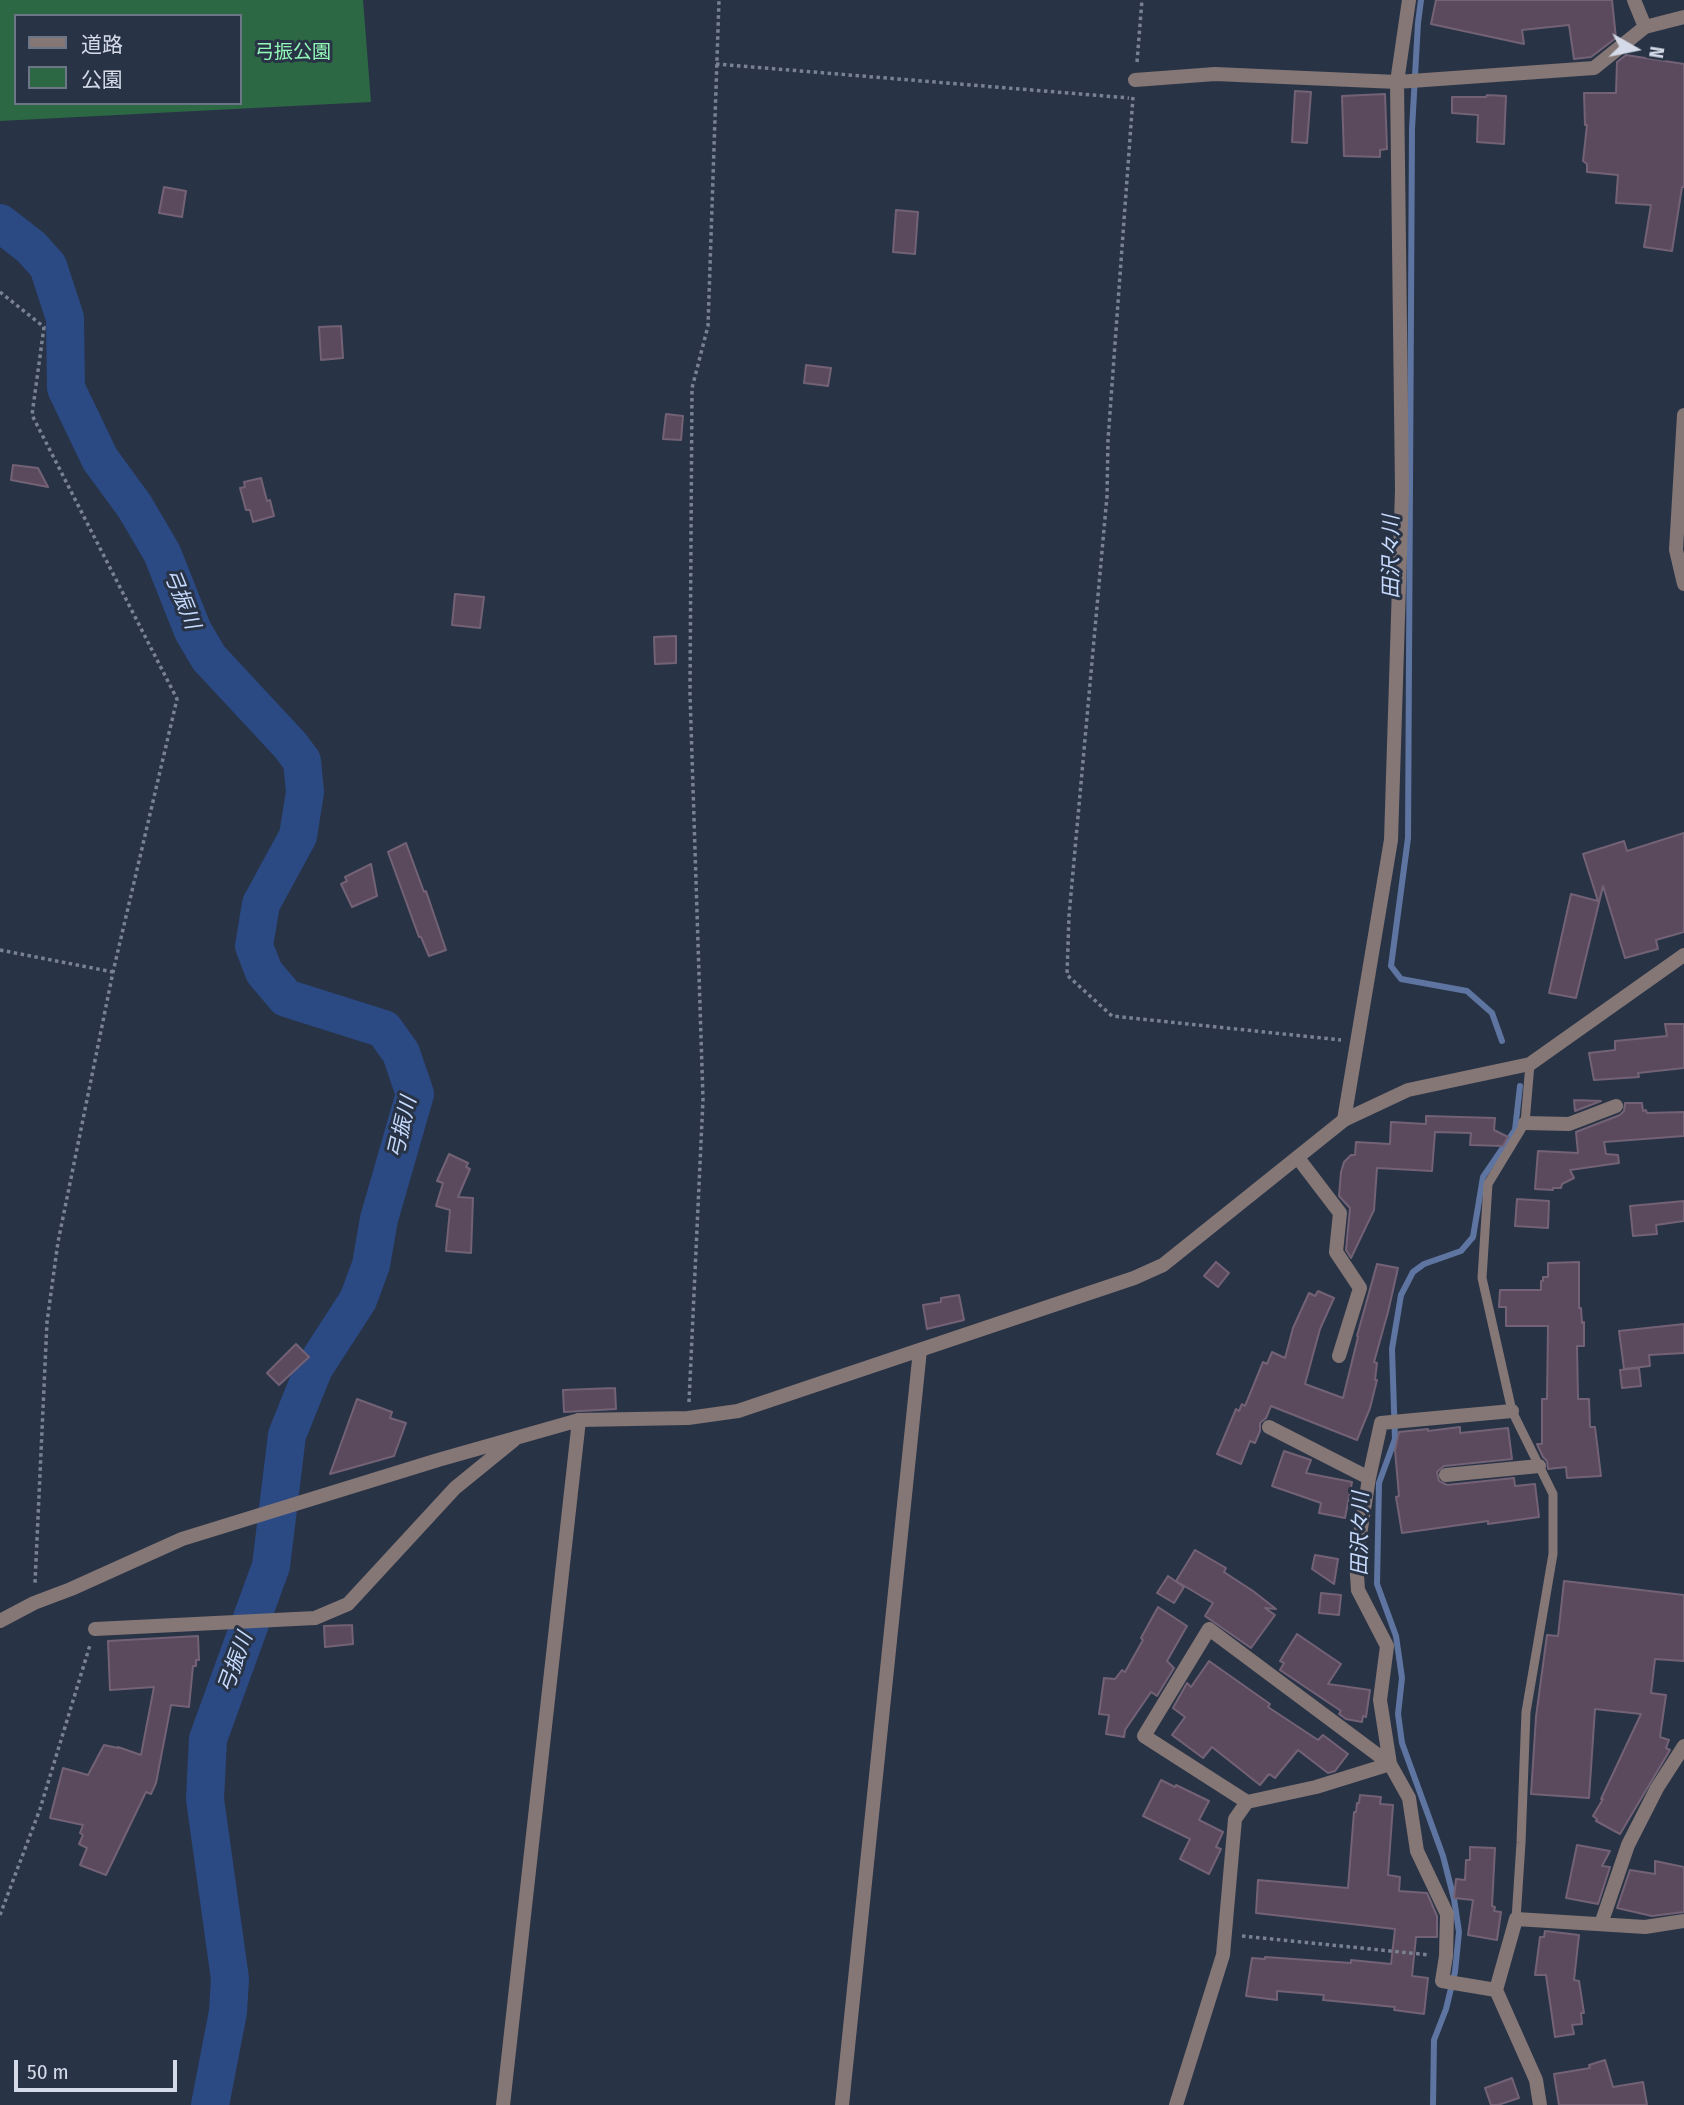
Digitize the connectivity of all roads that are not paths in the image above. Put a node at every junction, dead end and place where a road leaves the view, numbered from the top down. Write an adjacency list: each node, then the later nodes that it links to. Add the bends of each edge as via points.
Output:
1 (1409, 0): 6 (street)
2 (1634, 0): 4 (street)
3 (1684, 17): 4 (street)
4 (1645, 27): 6 (street, via 1594,68)
5 (1135, 80): 6 (street, via 1215,74)
6 (1398, 82): 12 (street, via 1402,491 1391,840)
7 (1684, 415): 8 (street, via 1676,550)
8 (1684, 584)
9 (1684, 955): 10 (street)
10 (1530, 1064): 12 (street, via 1408,1090); 13 (lane)
11 (1616, 1106): 13 (street, via 1569,1124)
12 (1344, 1120): 14 (street)
13 (1525, 1123): 17 (lane, via 1488,1184 1482,1278)
14 (1298, 1158): 15 (street, via 1163,1265); 16 (street, via 1340,1213 1336,1252 1360,1288)
15 (920, 1350): 18 (street, via 738,1411 688,1418); 34 (street)
16 (1339, 1356)
17 (1512, 1411): 21 (lane); 23 (street, via 1381,1423)
18 (579, 1420): 20 (street); 33 (street)
19 (1269, 1427): 23 (street)
20 (514, 1440): 24 (street, via 182,1539); 25 (street, via 455,1488 348,1604 314,1618)
21 (1539, 1466): 22 (street); 29 (lane, via 1553,1494 1553,1554 1525,1712)
22 (1446, 1475)
23 (1369, 1478): 27 (street, via 1356,1570 1358,1590 1387,1646 1380,1700)
24 (0, 1620)
25 (95, 1629)
26 (1684, 1746): 31 (street, via 1628,1846)
27 (1390, 1764): 28 (street); 28 (street, via 1209,1629 1144,1736); 32 (street, via 1409,1798 1417,1852 1447,1914 1442,1981)
28 (1247, 1802): 35 (street, via 1235,1819 1223,1955)
29 (1516, 1919): 31 (street); 32 (street)
30 (1684, 1921): 31 (street, via 1645,1927)
31 (1601, 1924)
32 (1496, 1990): 36 (street, via 1536,2081)
33 (503, 2105)
34 (842, 2105)
35 (1176, 2105)
36 (1540, 2105)

